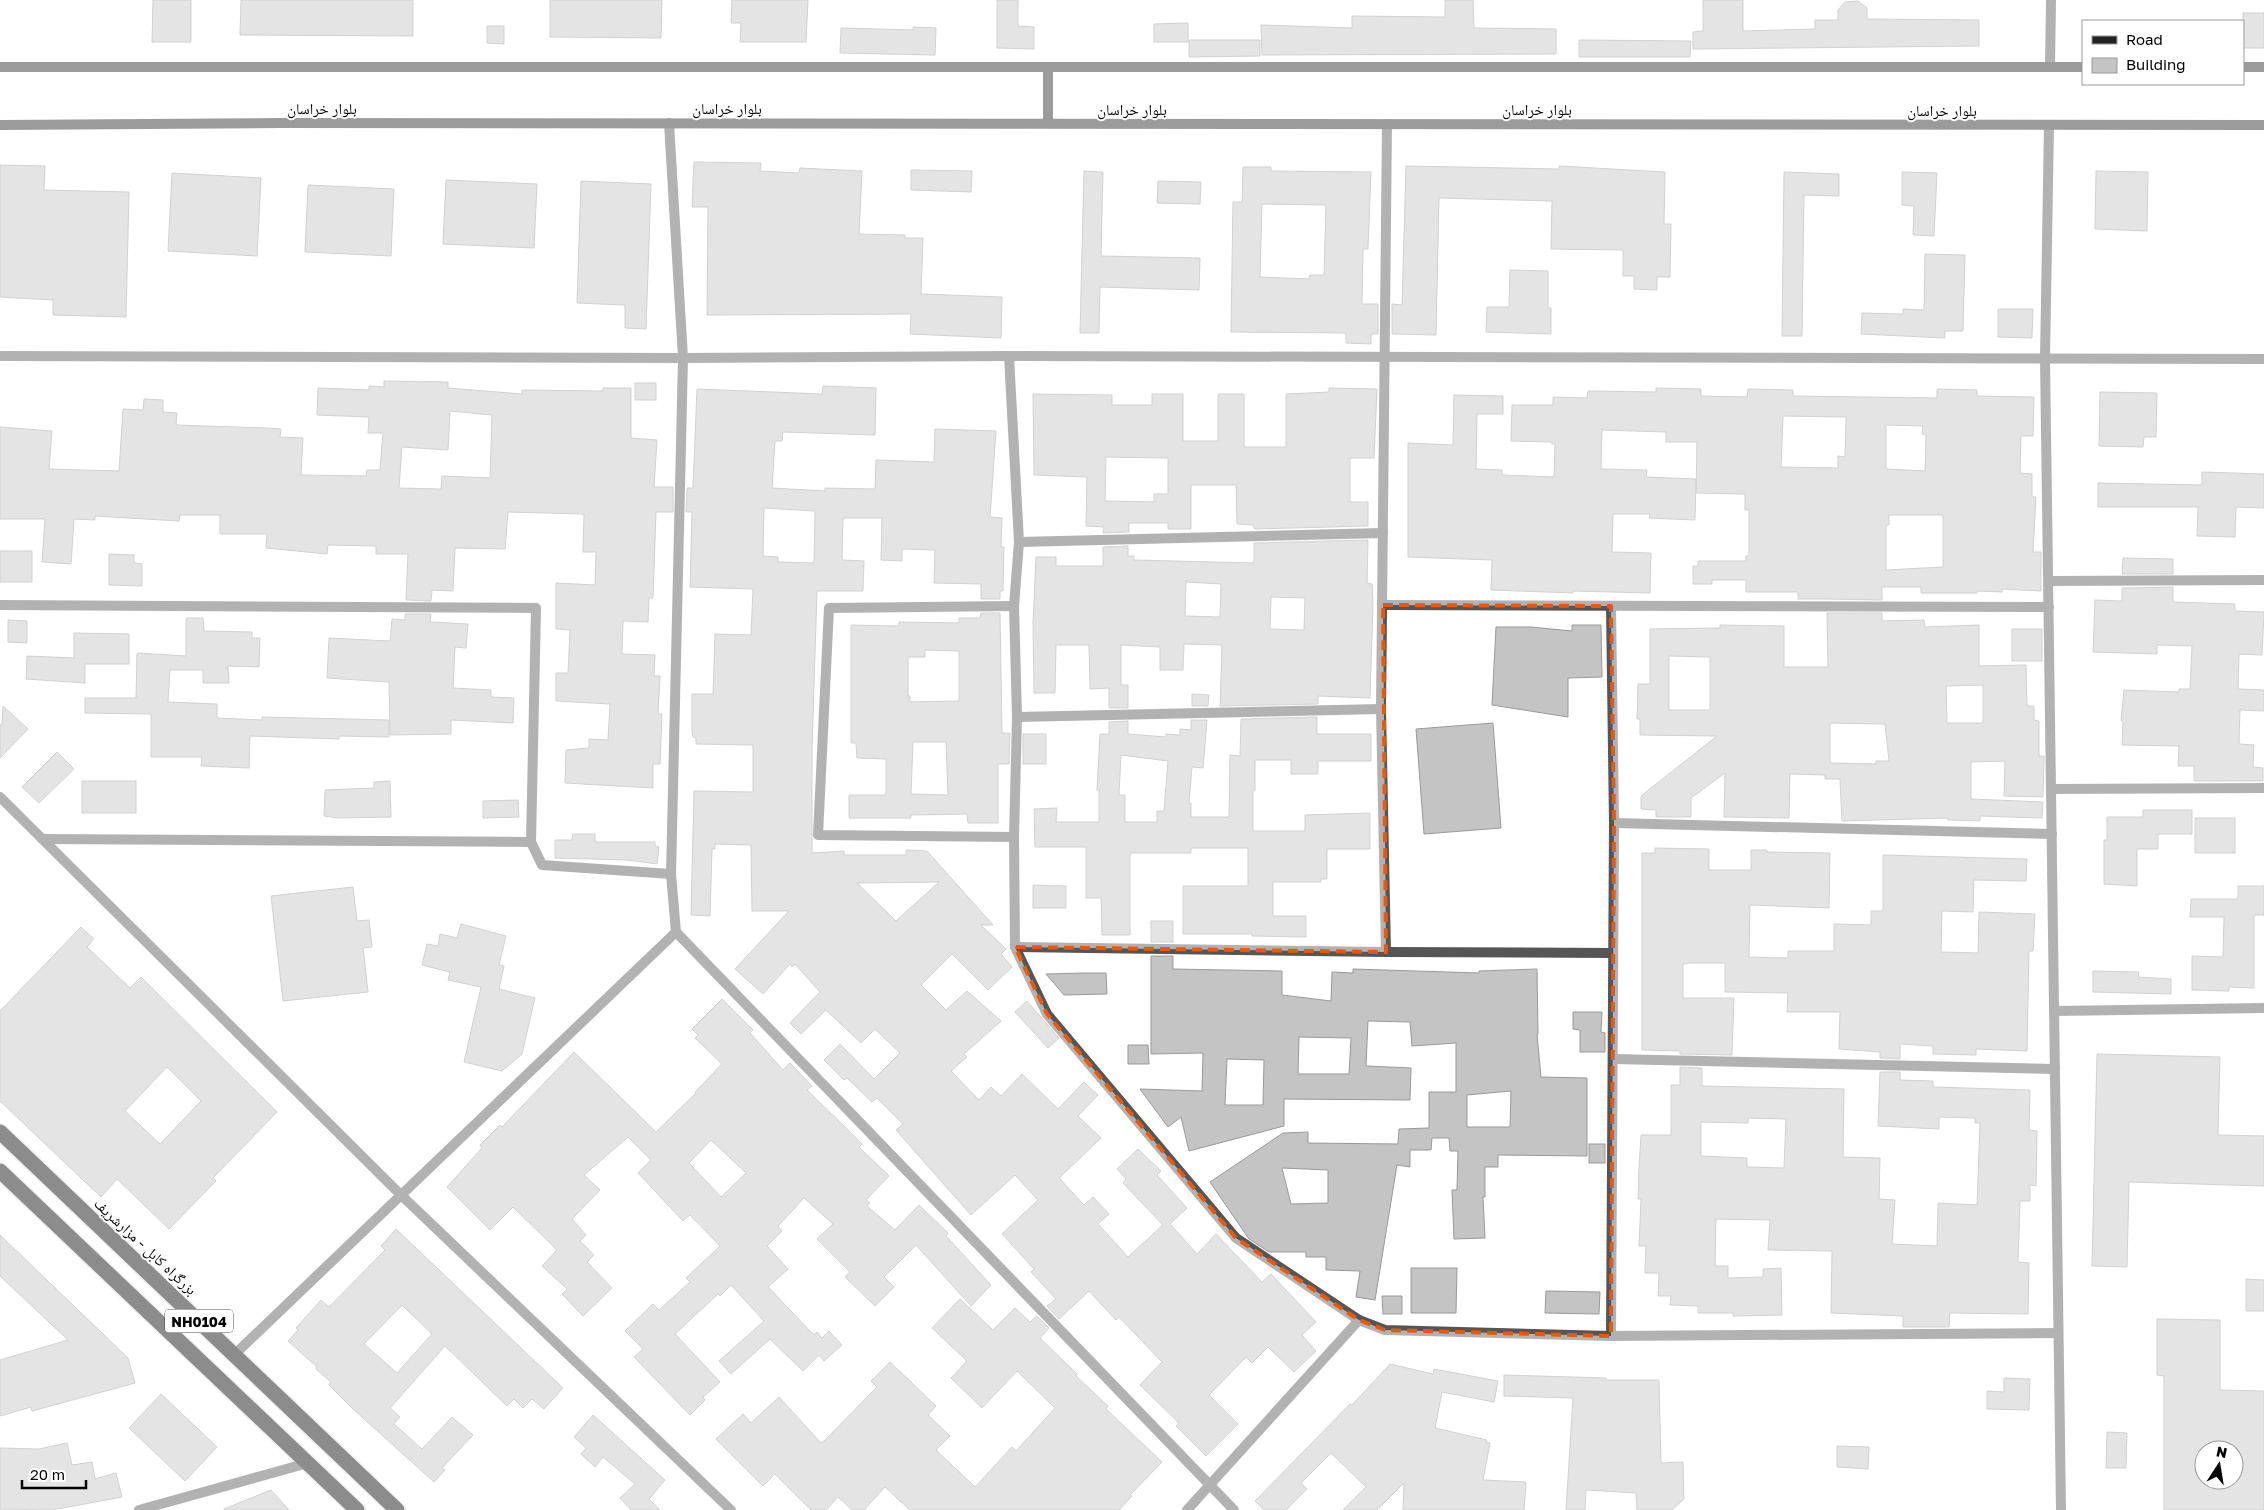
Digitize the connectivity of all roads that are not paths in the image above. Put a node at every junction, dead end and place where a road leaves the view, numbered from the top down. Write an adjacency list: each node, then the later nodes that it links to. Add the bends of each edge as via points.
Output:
1 (2051, 0): 4 (street)
2 (0, 67): 3 (main road)
3 (1048, 67): 4 (main road); 9 (main road)
4 (2050, 67): 5 (main road)
5 (2082, 67)
6 (2244, 67): 7 (main road)
7 (2264, 67)
8 (669, 123): 9 (main road, بلوار خراسان); 11 (main road, بلوار خراسان); 16 (street)
9 (1048, 123): 10 (main road, بلوار خراسان)
10 (1387, 124): 12 (main road, بلوار خراسان); 17 (street)
11 (0, 125)
12 (2049, 125): 13 (main road, بلوار خراسان); 19 (street)
13 (2264, 125)
14 (0, 356): 16 (street)
15 (1008, 356): 16 (street); 17 (street); 21 (street)
16 (683, 358): 39 (street)
17 (1385, 358): 19 (street); 20 (street)
18 (2264, 359): 19 (street)
19 (2045, 360): 23 (street)
20 (1383, 533): 21 (street); 25 (street)
21 (1019, 542): 26 (street)
22 (2264, 580): 23 (street)
23 (2048, 581): 28 (street)
24 (0, 605): 38 (street, via 536,608)
25 (1383, 605): 27 (street); 29 (street)
26 (1014, 606): 30 (street); 36 (street, via 829,608 818,835)
27 (1611, 606): 28 (street); 34 (street)
28 (2049, 607): 32 (street)
29 (1381, 709): 30 (street); 42 (street)
30 (1017, 717): 36 (street)
31 (2264, 788): 32 (street)
32 (2051, 789): 35 (street)
33 (0, 797): 37 (street)
34 (1614, 824): 35 (street); 43 (street)
35 (2052, 834): 45 (street)
36 (1014, 837): 41 (street)
37 (42, 839): 38 (street); 50 (street)
38 (531, 842): 39 (street, via 542,866)
39 (671, 874): 40 (street)
40 (676, 932): 50 (street); 56 (street)
41 (1015, 947): 42 (street); 51 (street, via 1047,1014 1236,1238)
42 (1386, 952): 43 (street)
43 (1613, 953): 46 (street)
44 (2264, 1008): 45 (street)
45 (2054, 1012): 47 (street)
46 (1613, 1059): 47 (street); 53 (street)
47 (2054, 1069): 52 (street)
48 (0, 1132): 54 (highway, بزرگراه کابل - مزارشریف / NH0104)
49 (0, 1170): 55 (highway, NH0104)
50 (400, 1195): 54 (street); 60 (street)
51 (1359, 1320): 53 (street, via 1385,1330); 56 (street)
52 (2058, 1333): 53 (street); 63 (street)
53 (1611, 1336)
54 (235, 1354): 59 (highway, بزرگراه کابل - مزارشریف / NH0104)
55 (308, 1463): 57 (street); 58 (highway, NH0104)
56 (1210, 1486): 61 (street); 62 (street)
57 (139, 1510)
58 (357, 1510)
59 (397, 1510)
60 (730, 1510)
61 (1187, 1510)
62 (1234, 1510)
63 (2060, 1510)

